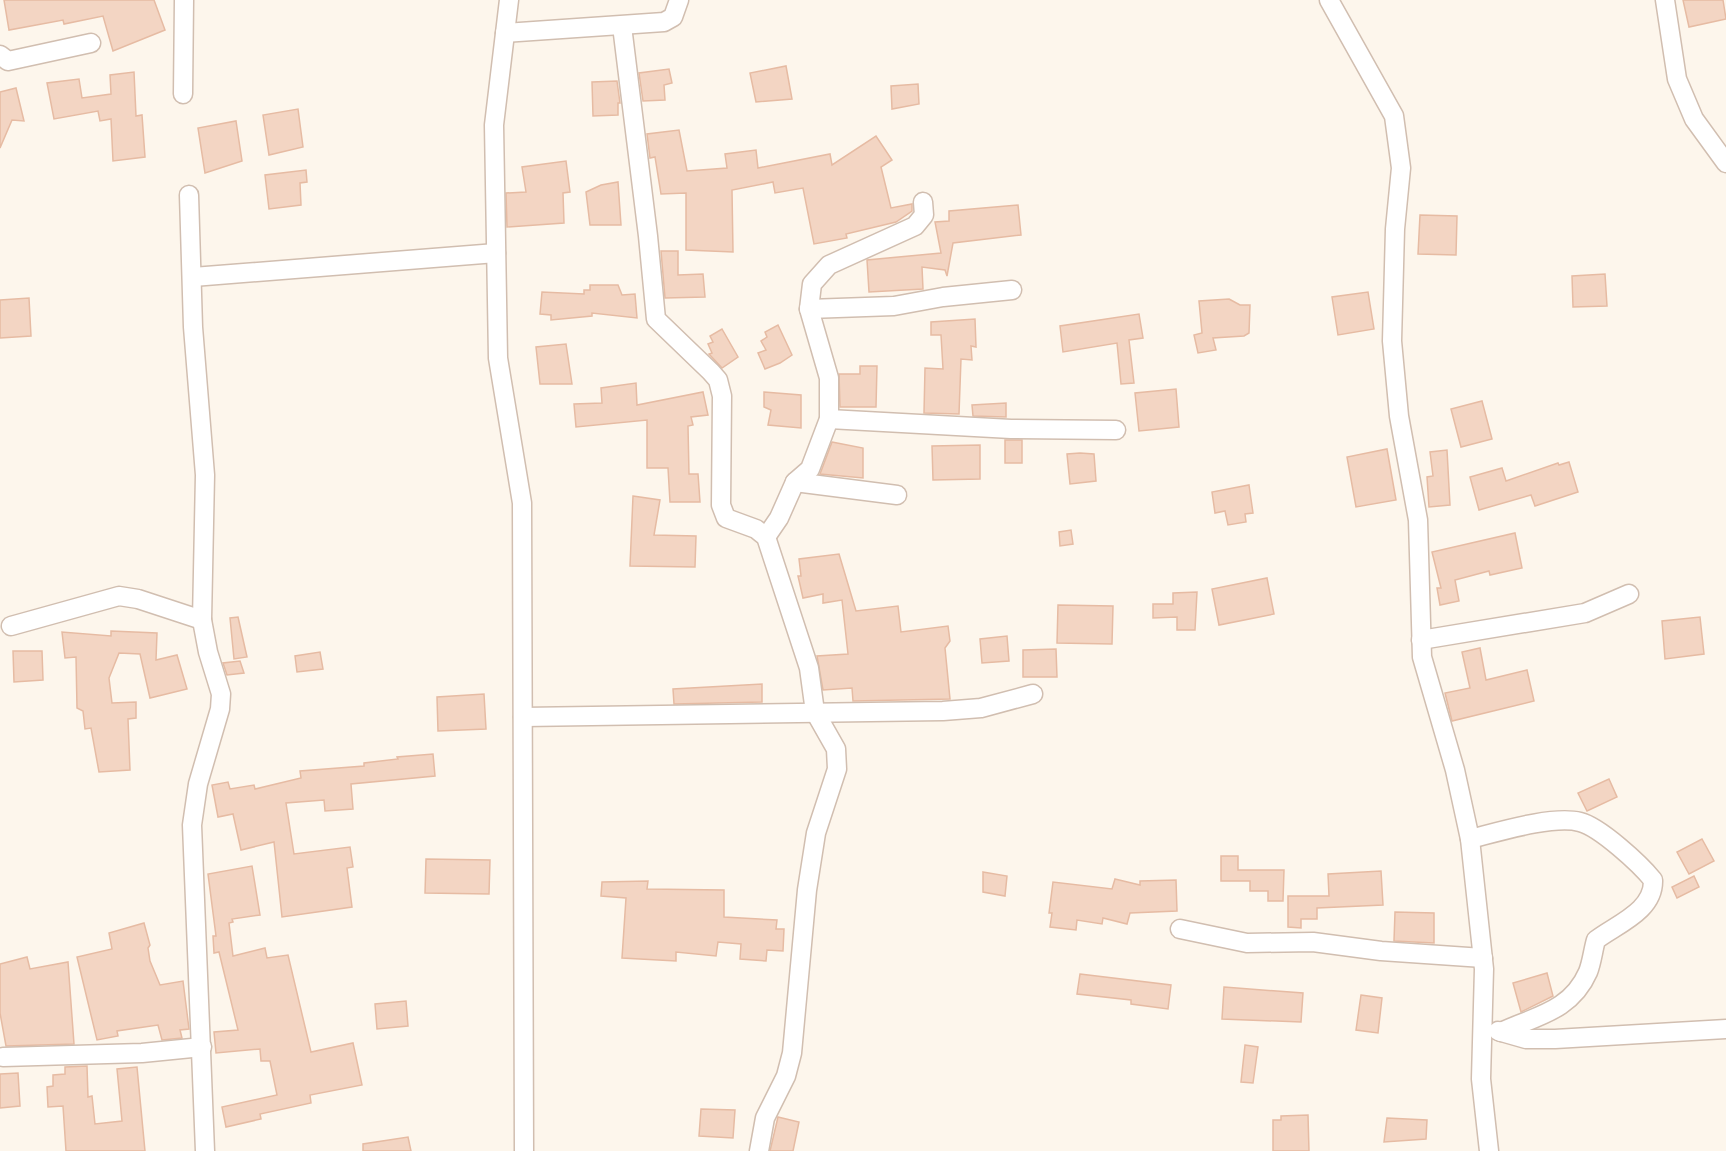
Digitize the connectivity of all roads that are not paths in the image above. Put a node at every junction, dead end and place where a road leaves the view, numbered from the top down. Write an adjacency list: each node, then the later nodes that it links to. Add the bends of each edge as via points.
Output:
1 (184, 0): 10 (street)
2 (509, 0): 7 (street)
3 (679, 0): 6 (street, via 673,17 664,22)
4 (1329, 0): 26 (street, via 1394,116 1401,168 1392,341 1399,416 1418,520)
5 (1665, 0): 11 (street, via 1677,79 1694,119)
6 (622, 26): 7 (street); 22 (street, via 648,236 652,307 656,319 718,380 722,396 721,505 726,518)
7 (505, 33): 14 (street, via 494,125)
8 (91, 43): 9 (street, via 8,61)
9 (0, 56)
10 (183, 94)
11 (1726, 163)
12 (189, 195): 15 (street)
13 (923, 202): 17 (street, via 924,215 915,226 829,265 812,284)
14 (496, 253): 15 (street); 29 (street, via 498,358 522,503)
15 (193, 277): 24 (street, via 193,327 206,476)
16 (1012, 290): 17 (street, via 894,306)
17 (808, 309): 18 (street, via 829,378)
18 (829, 419): 19 (street, via 1011,429); 20 (street, via 810,469)
19 (1116, 430)
20 (795, 482): 21 (street); 22 (street)
21 (897, 495)
22 (766, 537): 28 (street, via 809,668)
23 (1629, 594): 26 (street, via 1585,613)
24 (202, 620): 25 (street, via 119,596); 36 (street, via 221,694 194,801 192,825)
25 (11, 626)
26 (1421, 640): 30 (street, via 1422,657 1455,770)
27 (1033, 694): 28 (street, via 981,708)
28 (815, 712): 29 (street); 40 (street, via 836,749 837,769 816,832 792,1053 786,1076 765,1118)
29 (523, 717): 39 (street)
30 (1470, 839): 32 (street); 35 (street, via 1524,826 1584,822 1632,857 1653,880 1647,902 1596,940 1588,971 1565,1004 1548,1015)
31 (1180, 929): 32 (street, via 1247,943 1313,942)
32 (1483, 958): 33 (street)
33 (1482, 1024): 35 (street); 41 (street, via 1482,1079)
34 (1726, 1029): 35 (street, via 1555,1039 1526,1039)
35 (1501, 1032)
36 (202, 1047): 37 (street); 38 (street)
37 (3, 1057)
38 (204, 1151)
39 (524, 1151)
40 (759, 1151)
41 (1489, 1151)

